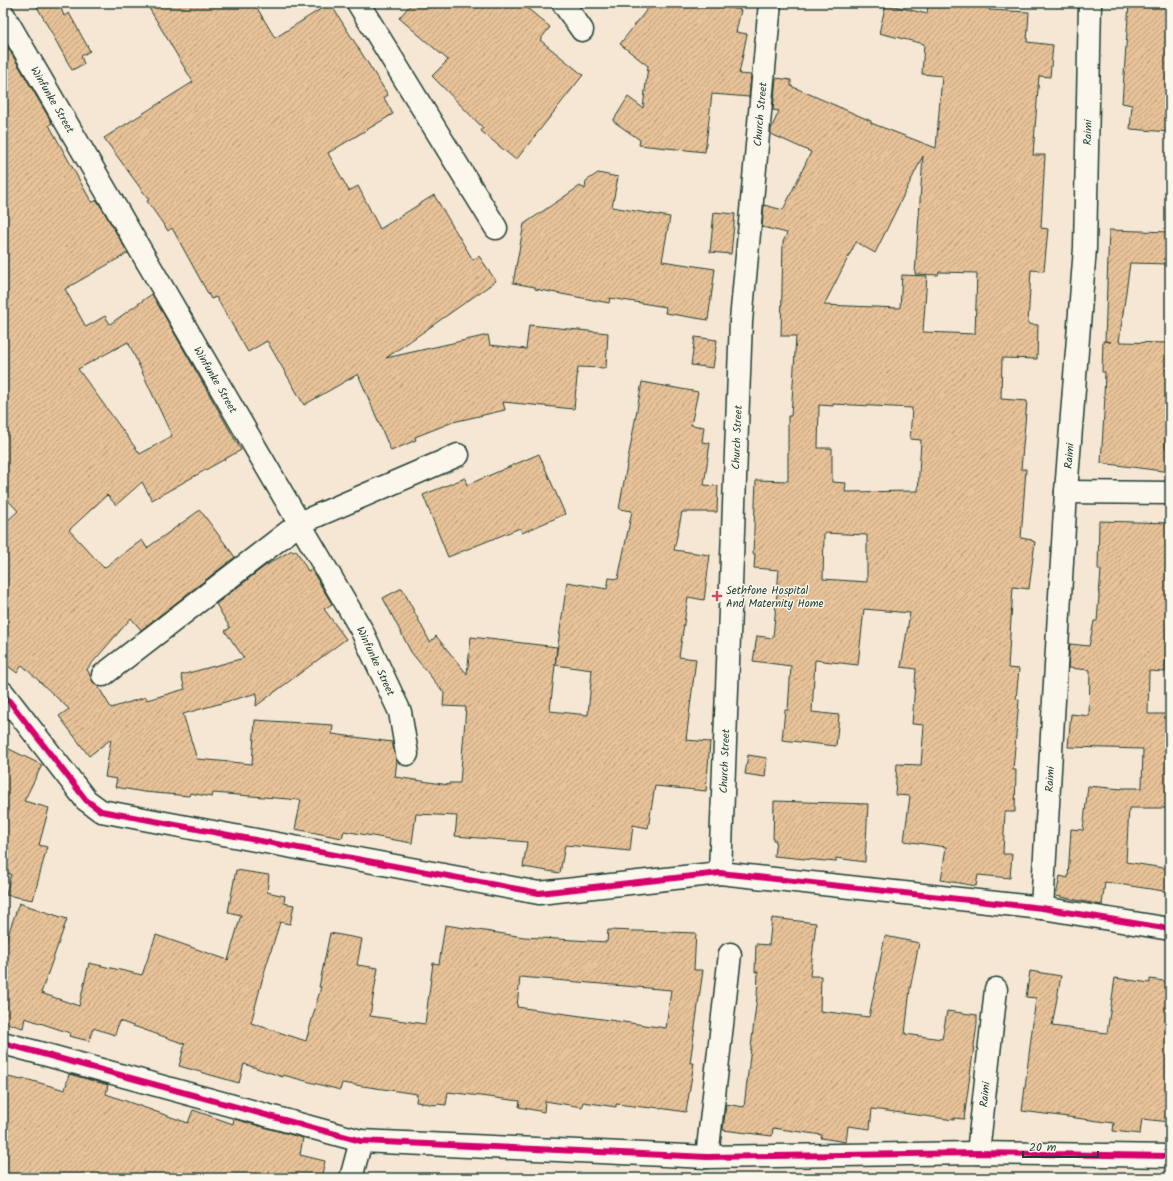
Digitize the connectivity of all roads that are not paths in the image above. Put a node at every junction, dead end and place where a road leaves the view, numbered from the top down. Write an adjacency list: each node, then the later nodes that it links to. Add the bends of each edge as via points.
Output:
1 (358, 3): 7 (street)
2 (563, 3): 6 (street)
3 (770, 3): 15 (street, Church Street, via 741,321)
4 (1090, 3): 9 (street, Raimi, via 1085,248)
5 (3, 14): 11 (street, Winfunke Street)
6 (582, 30)
7 (496, 228)
8 (458, 455): 11 (street)
9 (1066, 492): 10 (street); 16 (street, Raimi)
10 (1170, 493)
11 (300, 523): 12 (street); 14 (street, Winfunke Street, via 361,629 400,712)
12 (103, 675)
13 (3, 693): 15 (street, via 86,800 102,811 539,893)
14 (407, 754)
15 (720, 873): 16 (street)
16 (1042, 908): 17 (street)
17 (1170, 929)
18 (730, 954): 24 (street)
19 (996, 989): 22 (street, Raimi)
20 (3, 1043): 21 (street)
21 (361, 1141): 24 (street); 25 (street)
22 (978, 1152): 23 (street); 24 (street)
23 (1170, 1156)
24 (706, 1157)
25 (351, 1178)

